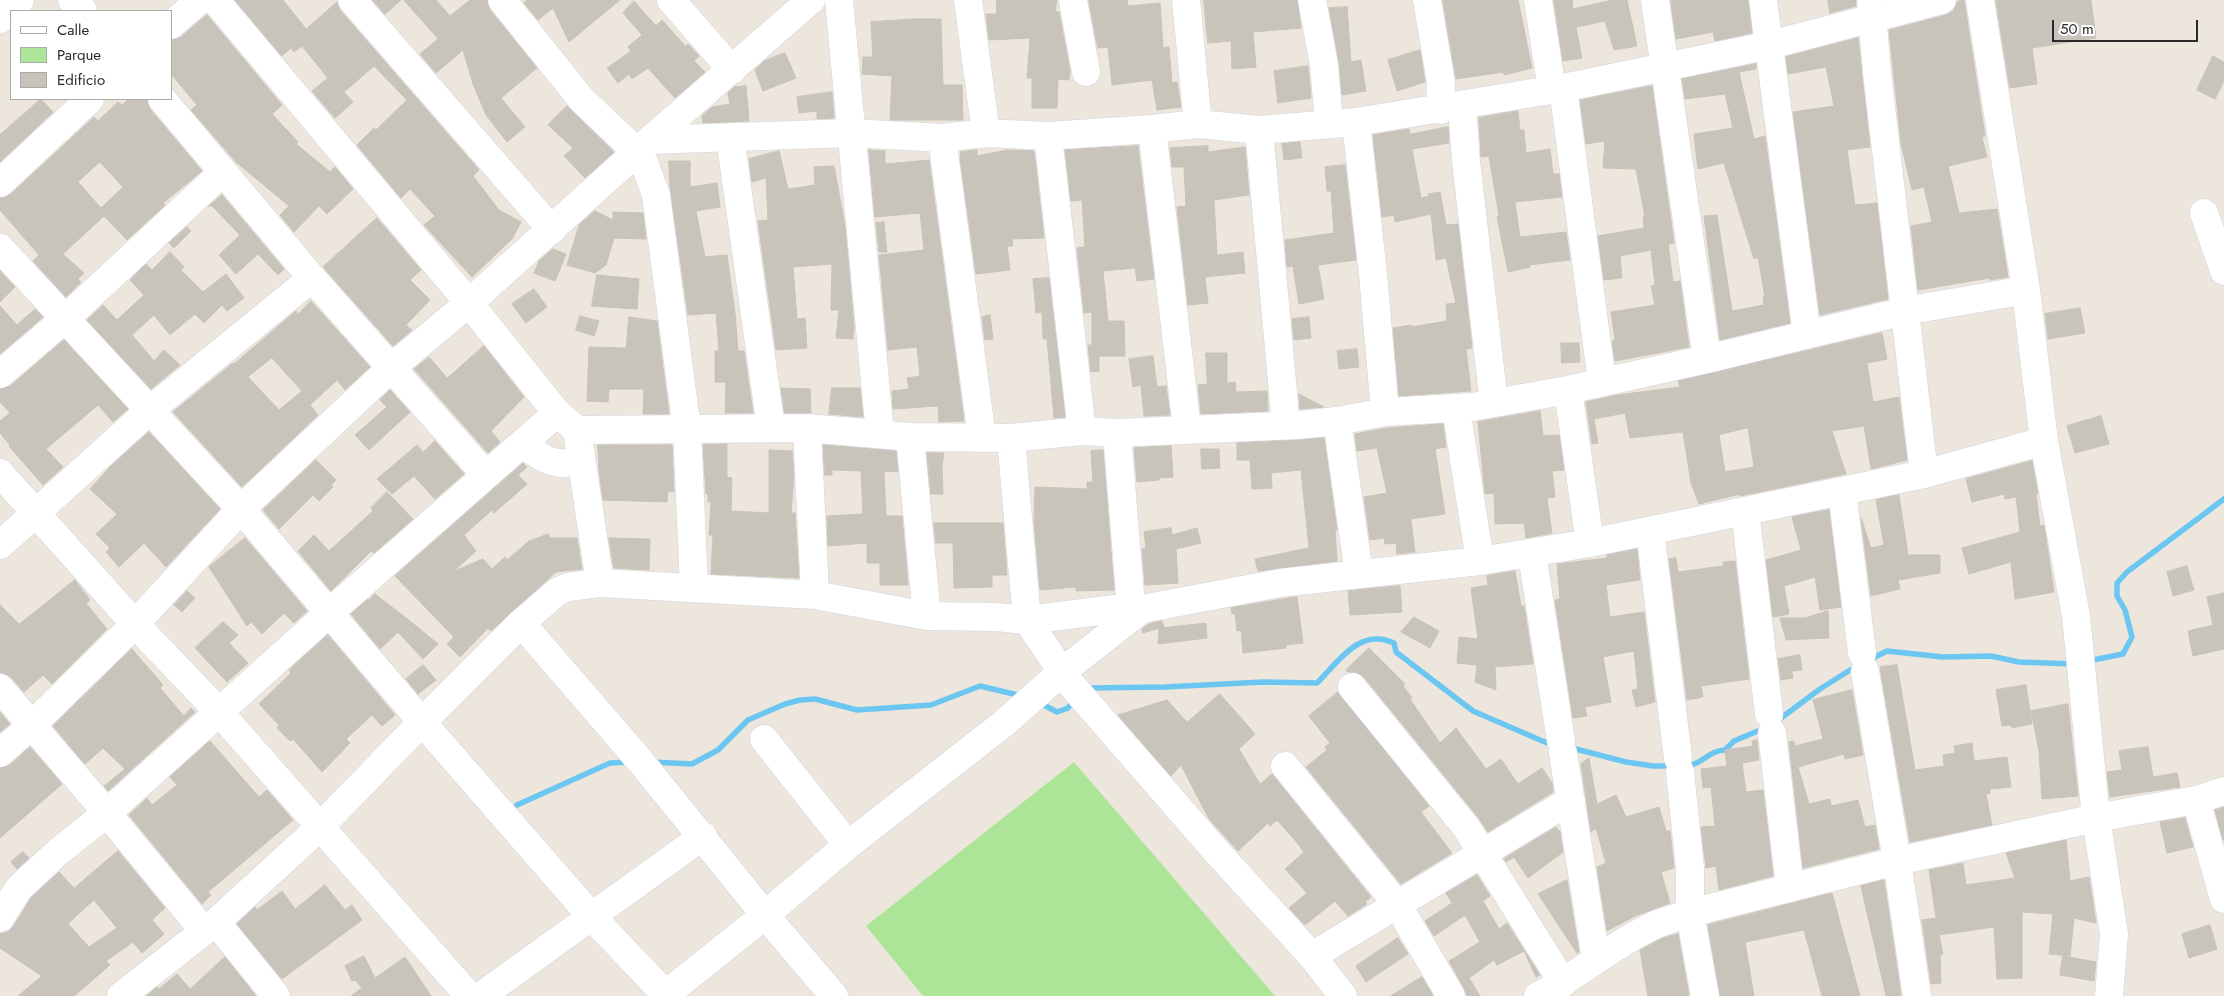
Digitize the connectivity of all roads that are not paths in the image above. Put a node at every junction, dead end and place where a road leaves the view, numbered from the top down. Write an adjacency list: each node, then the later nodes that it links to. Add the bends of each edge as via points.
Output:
1 (20, 0): 22 (street)
2 (72, 0): 21 (street)
3 (200, 0): 23 (street)
4 (215, 0): 51 (street)
5 (352, 0): 46 (street)
6 (502, 0): 42 (street, via 582,100)
7 (670, 0): 26 (street)
8 (811, 0): 26 (street)
9 (839, 0): 37 (street)
10 (968, 0): 38 (street)
11 (1073, 0): 27 (street)
12 (1186, 0): 34 (street)
13 (1312, 0): 33 (street, via 1324,65)
14 (1427, 0): 31 (street, via 1441,82)
15 (1538, 0): 28 (street)
16 (1655, 0): 25 (street)
17 (1763, 0): 24 (street)
18 (1942, 0): 20 (street)
19 (1980, 0): 50 (street)
20 (1872, 9): 24 (street); 52 (street)
21 (82, 10)
22 (0, 19)
23 (172, 24)
24 (1770, 45): 25 (street); 54 (street)
25 (1665, 67): 28 (street); 55 (street)
26 (732, 70): 42 (street)
27 (1086, 72)
28 (1557, 89): 31 (street); 58 (street)
29 (89, 100): 44 (street)
30 (163, 100): 43 (street)
31 (1451, 108): 32 (street); 60 (street, via 1466,160)
32 (1356, 122): 33 (street); 63 (street)
33 (1329, 123): 36 (street)
34 (1198, 124): 35 (street); 36 (street)
35 (1152, 129): 39 (street); 70 (street)
36 (1259, 130): 66 (street)
37 (851, 133): 40 (street); 41 (street); 74 (street)
38 (986, 133): 39 (street); 41 (street)
39 (1048, 136): 72 (street)
40 (730, 137): 42 (street); 67 (street)
41 (942, 138): 76 (street)
42 (644, 146): 46 (street); 69 (street, via 644,162 656,195)
43 (223, 172): 49 (street); 53 (street)
44 (0, 183)
45 (2204, 212): 48 (street)
46 (552, 230): 51 (street)
47 (0, 248): 53 (street)
48 (2224, 271)
49 (312, 278): 56 (street); 62 (street)
50 (2026, 290): 52 (street); 78 (street)
51 (468, 303): 56 (street); 64 (street)
52 (1905, 311): 54 (street); 82 (street)
53 (66, 318): 57 (street); 62 (street)
54 (1807, 335): 55 (street)
55 (1707, 359): 58 (street)
56 (392, 367): 83 (street); 85 (street)
57 (0, 374)
58 (1602, 382): 59 (street)
59 (1568, 390): 60 (street); 89 (street)
60 (1494, 403): 61 (street)
61 (1456, 408): 63 (street); 92 (street)
62 (150, 410): 85 (street); 87 (street)
63 (1385, 412): 65 (street)
64 (557, 413): 71 (street); 79 (street)
65 (1337, 421): 66 (street); 93 (street)
66 (1286, 425): 70 (street)
67 (771, 428): 68 (street); 69 (street)
68 (807, 428): 74 (street); 96 (street)
69 (687, 429): 71 (street); 95 (street)
70 (1187, 429): 73 (street)
71 (577, 430): 80 (street)
72 (1082, 431): 73 (street); 77 (street)
73 (1117, 433): 97 (street)
74 (880, 434): 75 (street)
75 (910, 437): 76 (street); 99 (street)
76 (982, 438): 77 (street)
77 (1011, 438): 100 (street)
78 (2044, 441): 82 (street); 116 (street, via 2076,616)
79 (523, 443): 80 (street, via 550,460 566,463); 83 (street)
80 (581, 457): 94 (street)
81 (0, 473): 87 (street)
82 (1924, 474): 84 (street)
83 (486, 475): 98 (street)
84 (1842, 491): 86 (street); 121 (street, via 1863,662)
85 (241, 509): 98 (street); 102 (street)
86 (1745, 511): 88 (street); 123 (street)
87 (37, 514): 90 (street); 102 (street)
88 (1650, 531): 89 (street); 126 (street, via 1690,868)
89 (1590, 543): 91 (street)
90 (0, 545)
91 (1532, 554): 92 (street); 113 (street)
92 (1480, 562): 93 (street)
93 (1360, 574): 97 (street, via 1280,583)
94 (600, 583): 95 (street); 101 (street, via 568,587 558,592)
95 (694, 587): 96 (street)
96 (815, 595): 99 (street)
97 (1137, 608): 100 (street); 103 (street)
98 (329, 613): 106 (street); 107 (street)
99 (927, 616): 100 (street)
100 (1027, 620): 103 (street)
101 (522, 623): 107 (street); 118 (street)
102 (135, 624): 106 (street); 108 (street)
103 (1063, 671): 119 (street, via 1004,724); 131 (street, via 1069,682 1216,851)
104 (1352, 687): 120 (street)
105 (0, 688): 108 (street)
106 (220, 712): 115 (street); 117 (street)
107 (422, 722): 117 (street); 128 (street)
108 (32, 725): 110 (street); 115 (street)
109 (764, 739): 119 (street)
110 (0, 753)
111 (1285, 766): 125 (street)
112 (2224, 791): 114 (street)
113 (1570, 800): 120 (street); 132 (street)
114 (2196, 800): 116 (street); 124 (street)
115 (107, 813): 122 (street, via 58,852); 130 (street)
116 (2096, 818): 121 (street); 145 (street, via 2114,934)
117 (321, 826): 130 (street); 136 (street)
118 (703, 836): 127 (street); 128 (street)
119 (848, 844): 127 (street)
120 (1483, 852): 125 (street); 133 (street)
121 (1897, 861): 123 (street); 144 (street)
122 (9, 881): 129 (street)
123 (1790, 888): 126 (street)
124 (2224, 899)
125 (1397, 904): 131 (street); 141 (street)
126 (1690, 913): 132 (street, via 1658,924); 143 (street)
127 (765, 915): 138 (street); 139 (street)
128 (592, 917): 137 (street); 138 (street)
129 (0, 918)
130 (210, 927): 134 (street); 135 (street)
131 (1312, 956): 140 (street)
132 (1596, 960): 133 (street)
133 (1563, 983): 142 (street)
134 (121, 996)
135 (276, 996)
136 (469, 996)
137 (481, 996)
138 (665, 996)
139 (834, 996)
140 (1343, 996)
141 (1450, 996)
142 (1538, 996)
143 (1705, 996)
144 (1917, 996)
145 (2109, 996)

